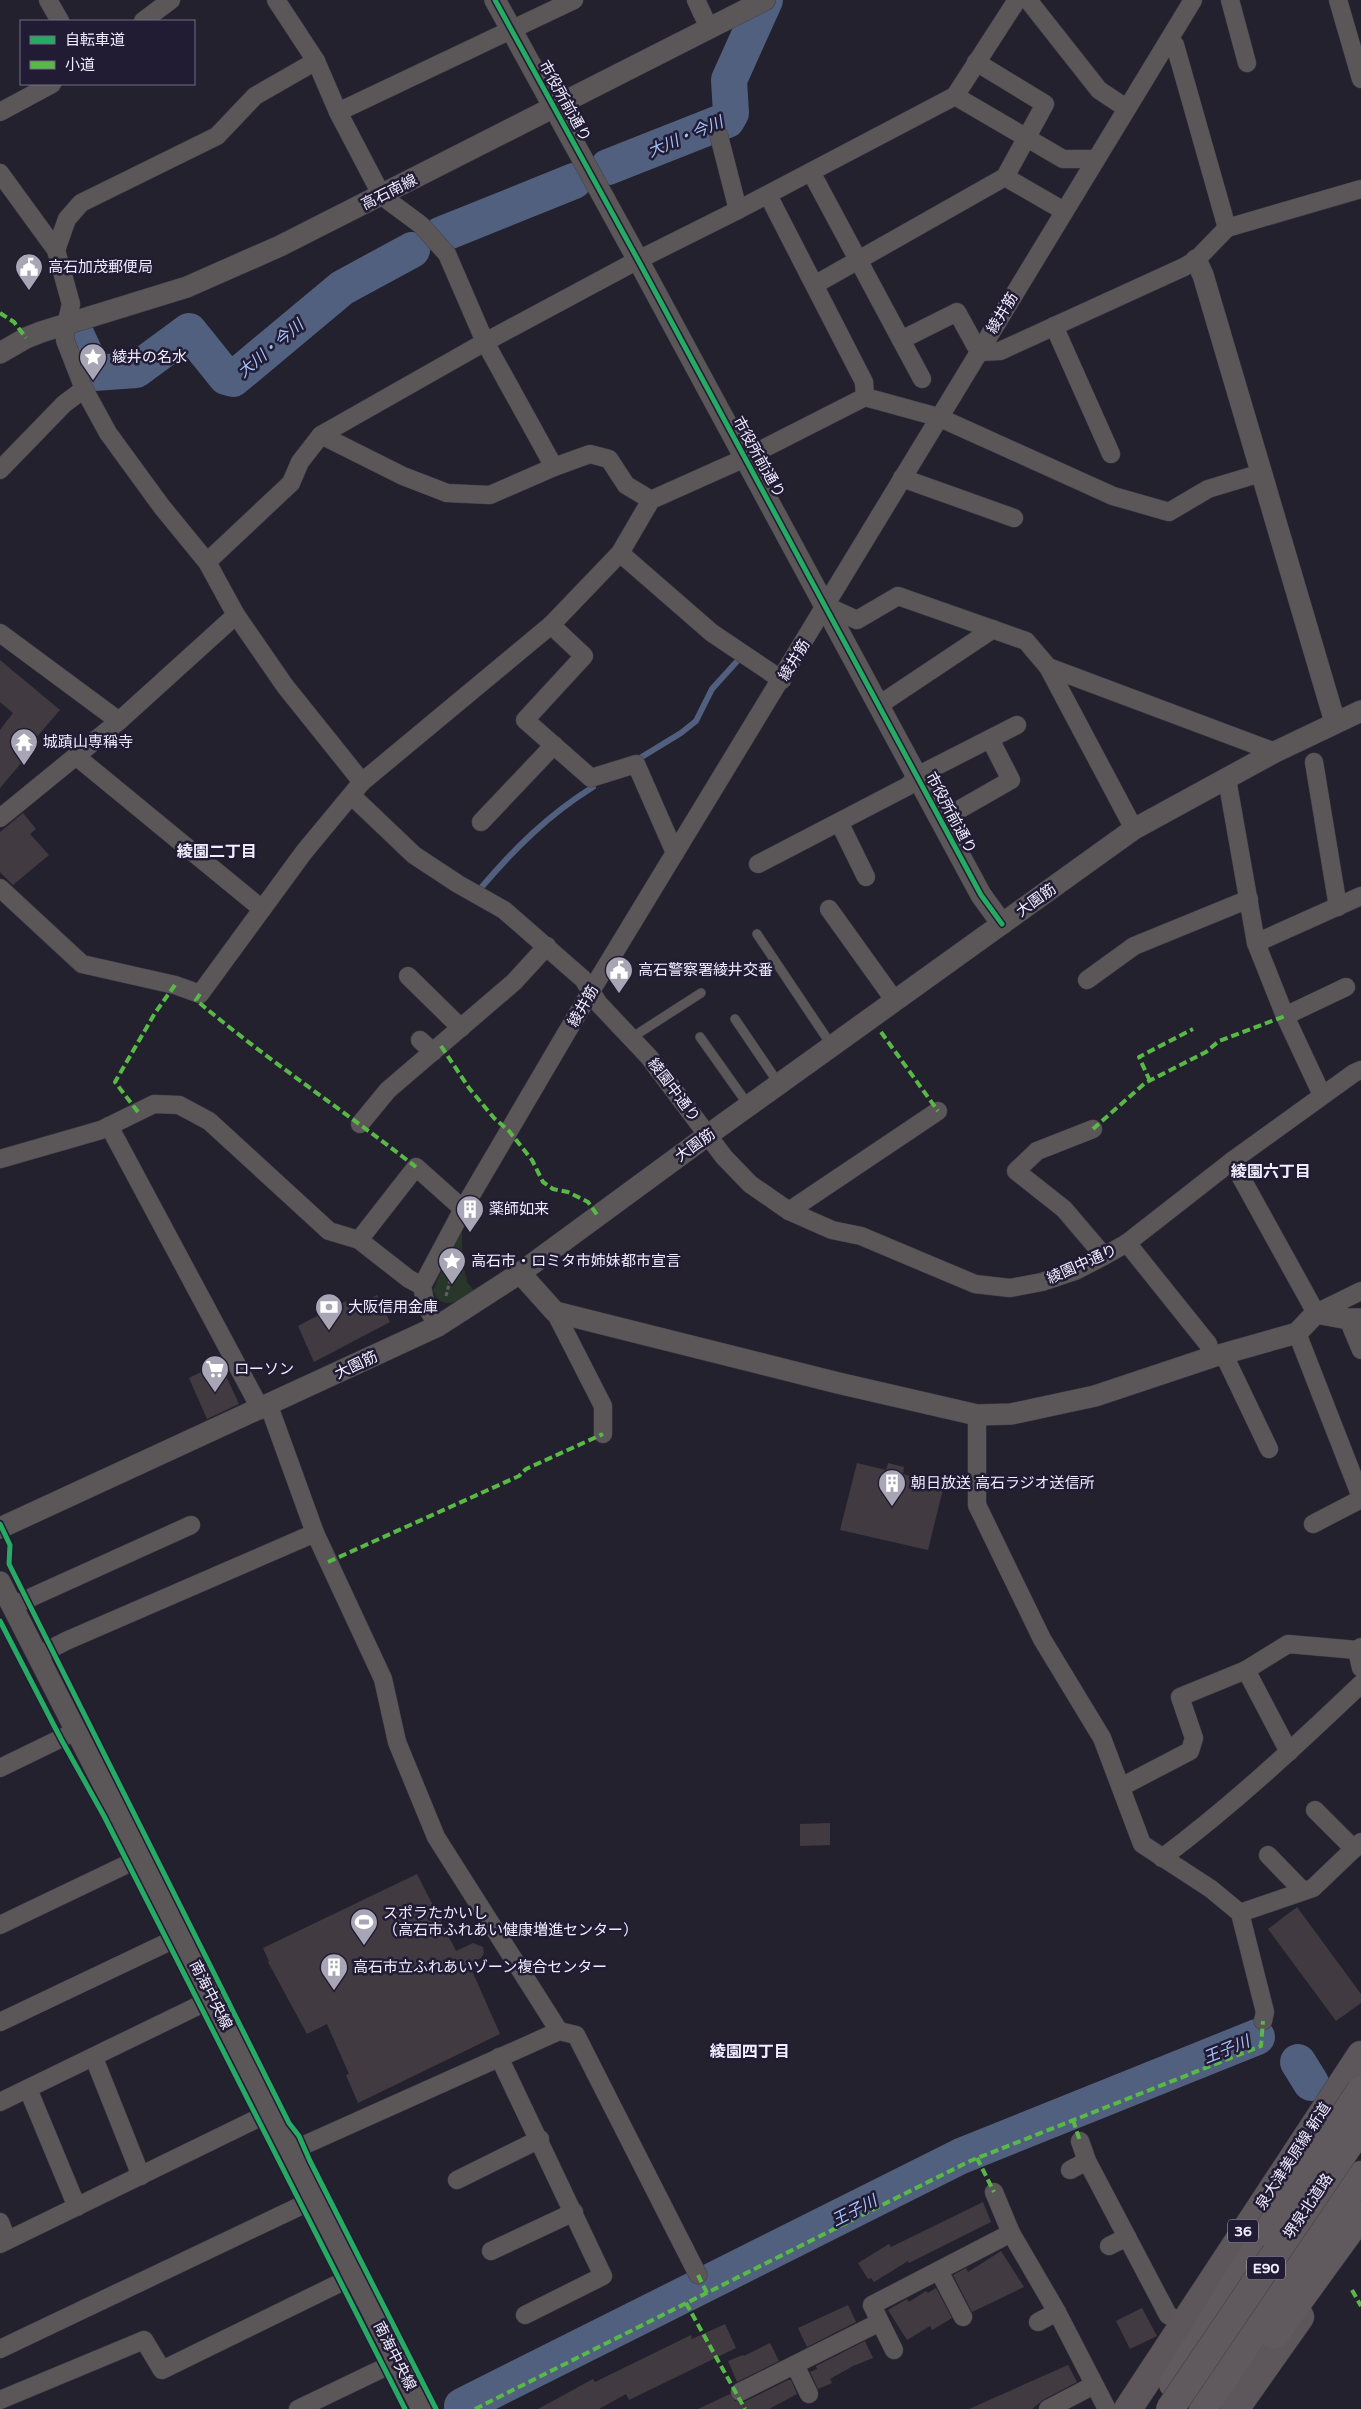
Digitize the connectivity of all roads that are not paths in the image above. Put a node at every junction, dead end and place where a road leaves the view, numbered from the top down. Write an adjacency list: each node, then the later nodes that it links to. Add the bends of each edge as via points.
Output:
1 (48, 0): 13 (street)
2 (276, 0): 18 (street)
3 (494, 0): 16 (street, 市役所前通り)
4 (574, 0): 16 (street)
5 (696, 0): 15 (street)
6 (1017, 0): 19 (street)
7 (1028, 0): 25 (street, via 1099,90)
8 (1193, 0): 17 (street, 綾井筋)
9 (1230, 0): 20 (street)
10 (1338, 0): 21 (street)
11 (762, 1): 15 (street, 高石南線)
12 (160, 4): 14 (street)
13 (59, 20)
14 (144, 20)
15 (709, 28): 24 (street, 高石南線)
16 (510, 29): 24 (street, 市役所前通り); 27 (street)
17 (1169, 40): 25 (street, 綾井筋); 39 (street, via 1175,46)
18 (316, 61): 27 (street); 40 (street, via 255,96 217,136 81,203 67,219)
19 (976, 62): 23 (street); 29 (street, via 1046,104)
20 (1247, 64)
21 (1360, 75)
22 (50, 85): 26 (street)
23 (955, 96): 29 (street); 31 (street)
24 (555, 106): 36 (street, 高石南線); 41 (street, 市役所前通り)
25 (1126, 108): 30 (street, 綾井筋)
26 (0, 112)
27 (338, 112): 36 (street)
28 (719, 136): 37 (street)
29 (1026, 138): 30 (street, via 1062,159); 33 (street)
30 (1096, 159): 38 (street, 綾井筋)
31 (812, 172): 35 (street); 42 (street)
32 (0, 173): 40 (street)
33 (1005, 177): 38 (street); 42 (street)
34 (1361, 189): 39 (street)
35 (768, 195): 37 (street); 44 (street)
36 (382, 196): 45 (street, 高石南線, via 187,287); 48 (street, via 421,225 447,254)
37 (738, 210): 41 (street)
38 (1064, 211): 49 (street, 綾井筋)
39 (1227, 228): 43 (street)
40 (56, 250): 45 (street, via 71,304)
41 (638, 260): 48 (street); 57 (street, 市役所前通り)
42 (859, 260): 44 (street); 47 (street)
43 (1196, 260): 46 (street); 60 (street)
44 (816, 284): 53 (street, via 864,382)
45 (66, 325): 50 (street, 高石南線, via 26,338); 52 (street, via 65,340)
46 (1054, 326): 49 (street, via 1000,351); 56 (street)
47 (902, 340): 49 (street, via 957,312); 51 (street)
48 (485, 342): 55 (street); 58 (street)
49 (979, 352): 54 (street, 綾井筋)
50 (0, 353)
51 (922, 379)
52 (84, 389): 59 (street, via 64,404); 65 (street, via 108,432 162,507)
53 (865, 397): 54 (street); 57 (street)
54 (938, 417): 60 (street, via 1113,496 1168,512 1208,489); 61 (street, 綾井筋)
55 (321, 435): 58 (street, via 403,476 447,493 490,495); 65 (street, via 300,462 291,483)
56 (1112, 454)
57 (745, 458): 62 (street); 66 (street, 市役所前通り)
58 (554, 467): 62 (street, via 590,454 609,459 626,485)
59 (0, 470)
60 (1261, 473): 76 (street)
61 (902, 478): 63 (street); 66 (street, 綾井筋)
62 (651, 500): 64 (street)
63 (1014, 518)
64 (620, 552): 68 (street); 72 (street, via 712,633)
65 (208, 562): 67 (street)
66 (826, 606): 69 (street, via 856,620 898,596); 72 (street, 綾井筋); 73 (street, 市役所前通り)
67 (236, 615): 75 (street); 85 (street, via 285,686)
68 (551, 625): 79 (street, via 584,656 525,720); 85 (street)
69 (993, 629): 71 (street, via 1026,641); 73 (street)
70 (0, 633): 75 (street)
71 (1048, 667): 80 (street); 91 (street)
72 (782, 680): 92 (street, 綾井筋)
73 (879, 705): 83 (street, 市役所前通り)
74 (1361, 711): 76 (street, 大園筋)
75 (119, 721): 81 (street)
76 (1335, 722): 80 (street, 大園筋)
77 (1017, 725): 78 (street)
78 (990, 739): 83 (street); 88 (street, via 1010,780)
79 (554, 745): 89 (street); 92 (street, via 591,778 636,764)
80 (1275, 752): 84 (street, 大園筋)
81 (77, 757): 87 (street); 99 (street)
82 (1314, 762): 98 (street)
83 (917, 776): 88 (street, 市役所前通り); 90 (street, via 908,786)
84 (1228, 778): 91 (street, 大園筋); 97 (street)
85 (362, 782): 86 (street)
86 (352, 796): 99 (street, via 304,852); 104 (street, 綾園中通り, via 414,854 504,910)
87 (0, 818)
88 (941, 820): 101 (street, 市役所前通り, via 981,895)
89 (481, 822)
90 (839, 822): 93 (street); 94 (street)
91 (1134, 829): 101 (street, 大園筋)
92 (674, 853): 108 (street, 綾井筋)
93 (758, 864)
94 (866, 878)
95 (0, 888): 99 (street, via 82,964 200,994)
96 (1361, 896): 98 (street)
97 (1249, 899): 103 (street); 106 (street, via 1134,946)
98 (1338, 907): 103 (street)
99 (262, 909)
100 (829, 909): 110 (street)
101 (1002, 924): 110 (street, 大園筋)
102 (757, 934): 116 (lane)
103 (1256, 943): 111 (street)
104 (547, 946): 108 (street, 綾園中通り); 113 (street, via 514,982)
105 (408, 976): 113 (street)
106 (1087, 980)
107 (1346, 987): 111 (street)
108 (592, 991): 115 (street, 綾園中通り, via 599,1004); 128 (street, 綾井筋)
109 (701, 993): 115 (lane)
110 (895, 1001): 116 (street, 大園筋)
111 (1285, 1016): 119 (street)
112 (735, 1019): 118 (lane)
113 (461, 1028): 122 (street, via 427,1046)
114 (700, 1037): 120 (lane)
115 (631, 1038): 125 (street, 綾園中通り)
116 (833, 1046): 118 (street, 大園筋)
117 (1361, 1070): 119 (street, 綾園中通り)
118 (779, 1084): 120 (street, 大園筋)
119 (1322, 1095): 127 (street, 綾園中通り)
120 (748, 1106): 125 (street, 大園筋)
121 (938, 1111): 129 (street)
122 (360, 1124)
123 (108, 1126): 126 (street); 130 (street, via 154,1104 178,1104 209,1121 329,1231); 143 (street)
124 (1093, 1129): 132 (street, via 1037,1151 1016,1171 1064,1209)
125 (708, 1135): 129 (street, 綾園中通り, via 750,1184); 133 (street, 大園筋)
126 (0, 1159)
127 (1232, 1161): 131 (street, 綾園中通り); 137 (street)
128 (463, 1209): 130 (street, via 416,1167); 134 (street, 綾井筋)
129 (789, 1211): 132 (street, 綾園中通り, via 832,1230 861,1236 975,1284 1010,1288 1042,1282 1075,1271)
130 (359, 1240): 134 (street)
131 (1127, 1243): 132 (street, 綾園中通り); 142 (street)
132 (1104, 1256)
133 (520, 1273): 136 (street); 139 (street, 大園筋)
134 (422, 1286): 139 (street, via 426,1306)
135 (1361, 1291): 137 (street)
136 (555, 1312): 144 (street, via 838,1383); 145 (street, via 603,1406)
137 (1316, 1314): 138 (street); 140 (street)
138 (1354, 1319): 141 (street)
139 (438, 1326): 143 (street, 大園筋)
140 (1297, 1333): 142 (street); 147 (street)
141 (1361, 1350)
142 (1218, 1356): 144 (street, via 1096,1396 1011,1414); 146 (street)
143 (265, 1408): 150 (street, 大園筋); 151 (street)
144 (977, 1414): 162 (street, via 977,1505 1042,1639 1102,1738)
145 (602, 1434)
146 (1269, 1449)
147 (1361, 1498): 148 (street)
148 (1313, 1524)
149 (191, 1525): 153 (street)
150 (0, 1528)
151 (315, 1533): 155 (street); 175 (street, via 383,1679 397,1742 436,1837)
152 (0, 1582): 153 (street, 南海中央線)
153 (12, 1606): 155 (street, 南海中央線)
154 (1359, 1649): 156 (street); 157 (street, via 1288,1644)
155 (37, 1656): 159 (street, 南海中央線)
156 (1361, 1668)
157 (1246, 1670): 160 (street); 162 (street, via 1180,1697 1194,1738 1190,1750)
158 (1361, 1684): 160 (street)
159 (76, 1731): 161 (street); 166 (street, 南海中央線)
160 (1289, 1752): 167 (street, via 1200,1830)
161 (0, 1768)
162 (1121, 1787): 167 (street, via 1142,1844)
163 (1315, 1810): 164 (street)
164 (1357, 1846): 168 (street, via 1313,1888)
165 (1268, 1855): 168 (street)
166 (140, 1858): 170 (street); 171 (street, 南海中央線)
167 (1162, 1858): 169 (street, via 1211,1889)
168 (1303, 1891): 169 (street)
169 (1240, 1913): 173 (street, via 1264,2012)
170 (0, 1925)
171 (181, 1936): 172 (street, 南海中央線); 174 (street)
172 (212, 1999): 178 (street); 182 (street, 南海中央線)
173 (1263, 2021)
174 (0, 2022)
175 (559, 2031): 177 (street); 207 (street, via 576,2035)
176 (1361, 2055): 183 (main road, 泉大津美原線 新道 / 36)
177 (499, 2057): 185 (street); 187 (street)
178 (94, 2058): 179 (street); 192 (street)
179 (28, 2089): 181 (street); 196 (street)
180 (1361, 2090): 228 (highway, bridge, via 1267,2232)
181 (0, 2102)
182 (270, 2112): 187 (street, 南海中央線); 192 (street)
183 (1319, 2116): 189 (street); 214 (main road, 泉大津美原線 新道 / 36)
184 (1361, 2127): 229 (highway, 堺泉北道路 / E90, bridge)
185 (540, 2139): 193 (street); 197 (street)
186 (1080, 2141): 188 (street)
187 (291, 2151): 195 (street, 南海中央線)
188 (1087, 2161): 190 (street); 202 (street)
189 (1361, 2164)
190 (1070, 2170)
191 (1361, 2174): 230 (highway, 堺泉北道路 / E90)
192 (141, 2176): 196 (street)
193 (457, 2180)
194 (994, 2192): 200 (street)
195 (315, 2198): 208 (street, 南海中央線); 215 (street)
196 (77, 2207): 203 (street)
197 (574, 2212): 205 (street); 210 (street, via 603,2276)
198 (1361, 2214): 231 (highway)
199 (0, 2222): 203 (street)
200 (1011, 2233): 206 (street); 209 (street)
201 (1361, 2236): 232 (main road)
202 (1127, 2237): 204 (street); 214 (street, via 1168,2314)
203 (4, 2242)
204 (1109, 2246)
205 (491, 2251)
206 (939, 2271): 211 (street); 212 (street, via 872,2305)
207 (698, 2275)
208 (354, 2276): 217 (street, 南海中央線); 222 (street, via 162,2370 144,2340)
209 (1057, 2312): 213 (street); 219 (street)
210 (525, 2315)
211 (963, 2317)
212 (880, 2322): 216 (street); 218 (street)
213 (1038, 2322)
214 (1183, 2324): 227 (main road, 泉大津美原線 新道 / 36)
215 (0, 2349)
216 (894, 2350)
217 (398, 2361): 223 (street); 224 (street, 南海中央線)
218 (795, 2365): 220 (street); 221 (street)
219 (1094, 2385): 225 (street); 226 (street)
220 (740, 2392)
221 (809, 2394)
222 (0, 2400)
223 (298, 2409)
224 (422, 2409)
225 (1048, 2409)
226 (1107, 2409)
227 (1128, 2409)
228 (1158, 2409)
229 (1170, 2409)
230 (1203, 2409)
231 (1220, 2409)
232 (1235, 2409)

